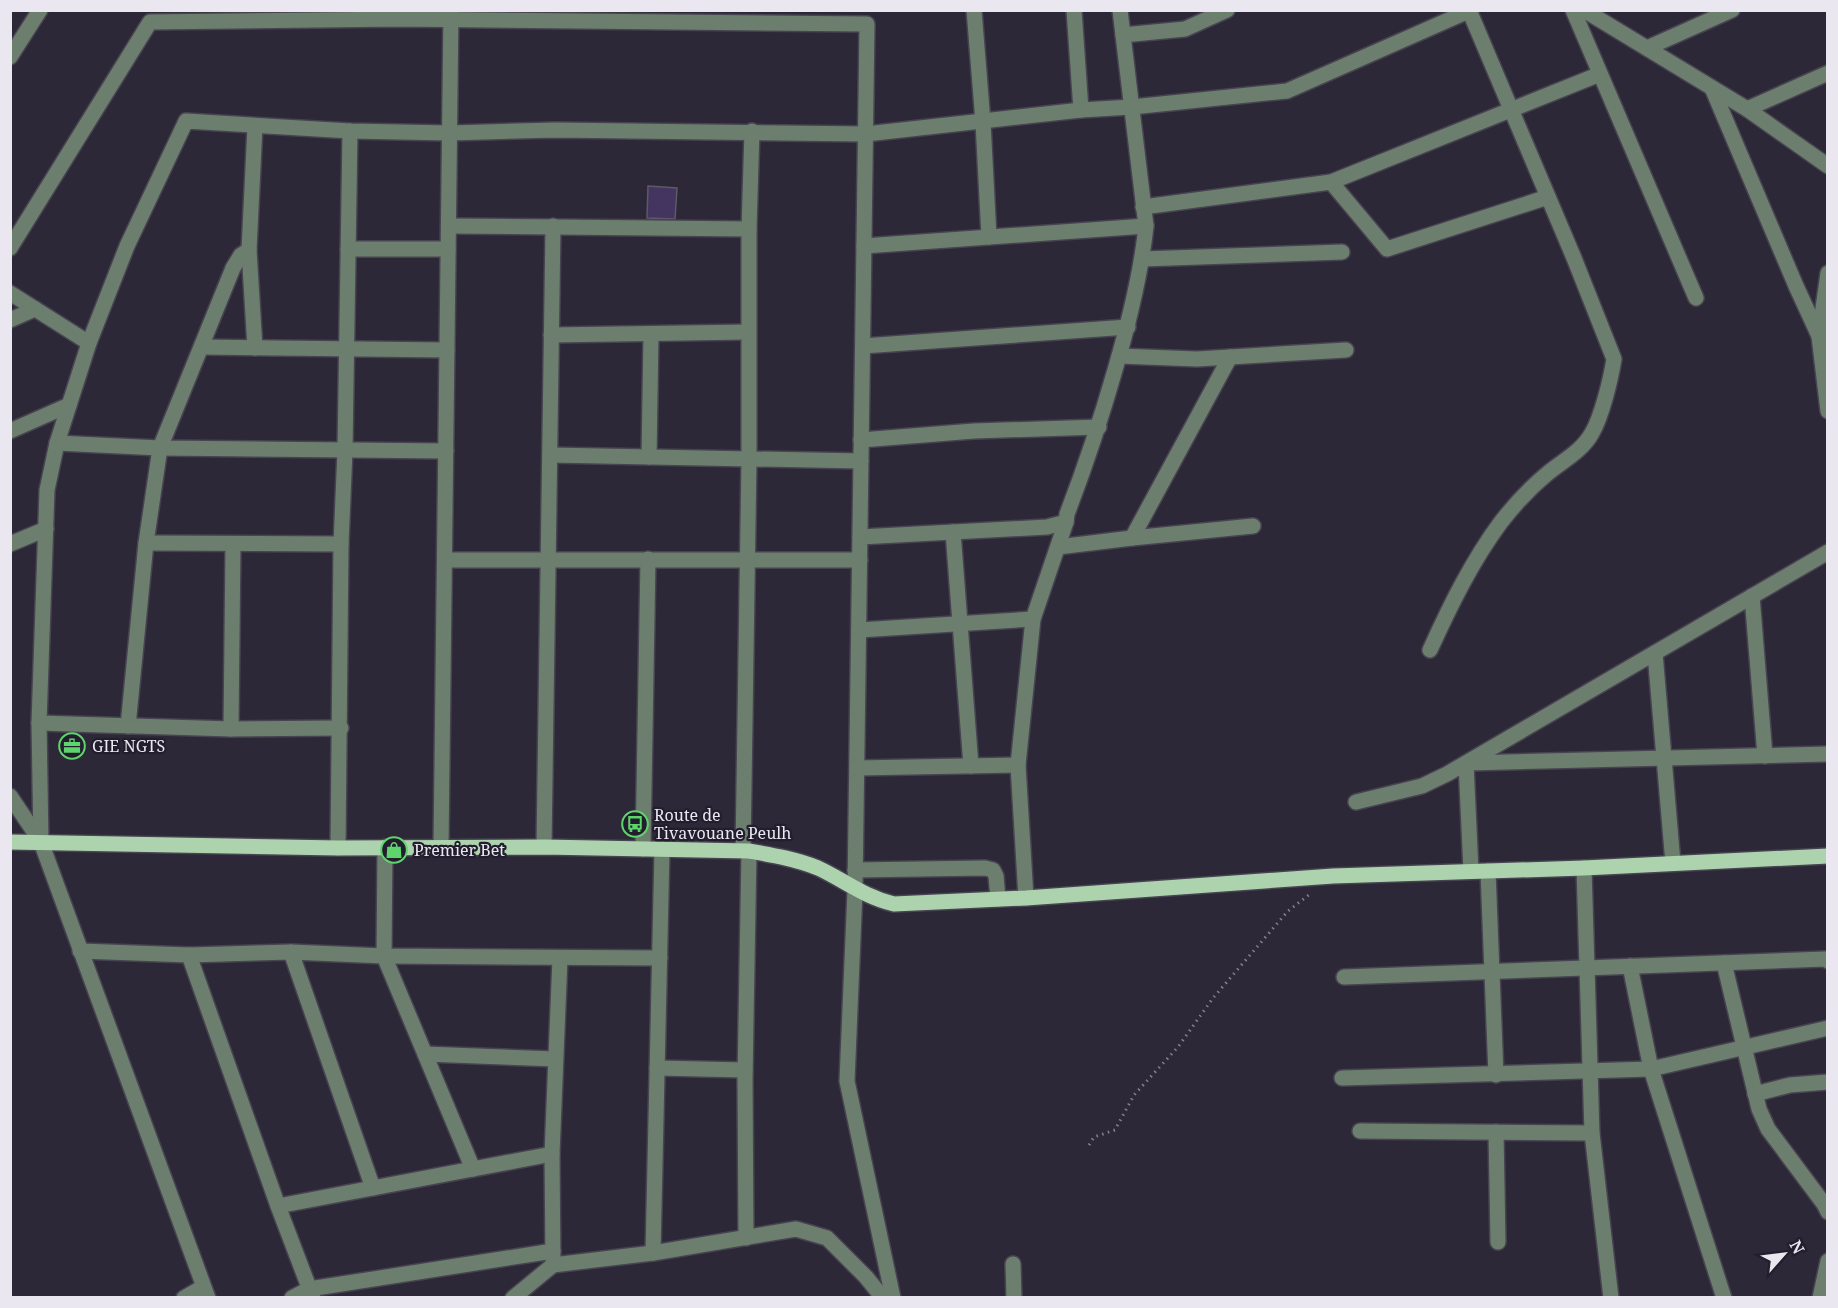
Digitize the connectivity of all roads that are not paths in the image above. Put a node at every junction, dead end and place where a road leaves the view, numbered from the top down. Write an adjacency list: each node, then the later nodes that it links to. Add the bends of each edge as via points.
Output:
1 (40, 10): 14 (street)
2 (974, 10): 22 (street)
3 (1074, 10): 20 (street)
4 (1120, 10): 12 (street)
5 (1227, 10): 12 (street, via 1185,29)
6 (1573, 10): 16 (street)
7 (1584, 10): 13 (street)
8 (1732, 10): 13 (street)
9 (1470, 11): 18 (street, via 1287,91); 21 (street)
10 (400, 15): 11 (street); 38 (street, via 150,22)
11 (451, 15): 26 (street); 27 (street, via 867,24)
12 (1123, 35): 18 (street)
13 (1647, 48): 17 (street)
14 (10, 57)
15 (1827, 73): 19 (street)
16 (1600, 74): 21 (street); 46 (street)
17 (1712, 88): 19 (street); 53 (street)
18 (1132, 107): 20 (street); 31 (street)
19 (1747, 109): 28 (street)
20 (1081, 110): 22 (street)
21 (1511, 110): 29 (street); 30 (street)
22 (983, 122): 27 (street); 36 (street)
23 (255, 126): 24 (street); 41 (street); 54 (street, via 186,122 126,246)
24 (350, 131): 26 (street); 39 (street)
25 (752, 131): 26 (street); 27 (street); 35 (street)
26 (450, 133): 32 (street)
27 (866, 134): 37 (street)
28 (1827, 166)
29 (1331, 182): 30 (street, via 1387,249); 31 (street)
30 (1548, 197): 97 (street, via 1614,358 1612,373 1592,433 1573,455 1533,486 1500,524 1461,586)
31 (1143, 207): 34 (street)
32 (449, 226): 33 (street); 40 (street)
33 (553, 226): 35 (street); 51 (street)
34 (1146, 226): 36 (street); 43 (street)
35 (749, 229): 50 (street)
36 (989, 237): 37 (street)
37 (864, 246): 55 (street)
38 (10, 248)
39 (348, 249): 40 (street); 58 (street)
40 (448, 249): 59 (street)
41 (249, 250): 56 (street, via 233,268); 57 (street)
42 (1342, 252): 43 (street)
43 (1142, 260): 49 (street)
44 (1827, 273): 53 (street)
45 (10, 293): 47 (street)
46 (1696, 298)
47 (36, 309): 48 (street); 54 (street)
48 (10, 320)
49 (1128, 327): 55 (street); 61 (street)
50 (748, 332): 52 (street); 74 (street)
51 (552, 334): 52 (street); 72 (street)
52 (651, 334): 73 (street)
53 (1819, 336): 64 (street)
54 (89, 342): 63 (street)
55 (863, 346): 67 (street)
56 (202, 347): 57 (street); 69 (street)
57 (255, 348): 58 (street)
58 (346, 349): 59 (street); 70 (street)
59 (447, 350): 71 (street)
60 (1346, 350): 62 (street)
61 (1119, 356): 62 (street); 65 (street)
62 (1230, 357): 81 (street)
63 (69, 405): 66 (street); 68 (street)
64 (1827, 411)
65 (1099, 427): 67 (street, via 974,430); 76 (street)
66 (10, 431)
67 (861, 440): 75 (street)
68 (57, 443): 69 (street); 78 (street, via 47,490)
69 (160, 448): 70 (street); 82 (street)
70 (345, 450): 71 (street); 85 (street)
71 (446, 451): 88 (street)
72 (550, 455): 73 (street); 89 (street)
73 (650, 457): 74 (street)
74 (748, 459): 75 (street); 91 (street)
75 (861, 461): 80 (street)
76 (1066, 522): 79 (street, via 1047,527); 86 (street)
77 (1253, 526): 81 (street)
78 (46, 529): 83 (street); 99 (street)
79 (953, 532): 80 (street); 95 (street)
80 (860, 537): 92 (street)
81 (1132, 538): 86 (street)
82 (146, 543): 84 (street); 100 (street)
83 (10, 544)
84 (233, 544): 85 (street); 102 (street)
85 (341, 544): 101 (street)
86 (1058, 547): 94 (street)
87 (1827, 552): 93 (street)
88 (445, 560): 89 (street); 115 (street)
89 (548, 560): 90 (street); 116 (street)
90 (648, 560): 91 (street); 118 (street)
91 (747, 560): 92 (street); 120 (street)
92 (860, 560): 96 (street)
93 (1752, 596): 98 (street); 104 (street)
94 (1033, 620): 95 (street); 107 (street)
95 (960, 624): 96 (street); 108 (street)
96 (858, 630): 109 (street)
97 (1430, 650)
98 (1655, 653): 105 (street); 106 (street)
99 (39, 723): 100 (street); 113 (street)
100 (128, 726): 102 (street)
101 (341, 728): 102 (street); 117 (street)
102 (231, 729)
103 (1827, 754): 104 (street)
104 (1766, 756): 105 (street)
105 (1664, 758): 106 (street); 122 (street)
106 (1466, 763): 111 (street, via 1422,786); 125 (street)
107 (1018, 765): 108 (street); 128 (street)
108 (971, 766): 109 (street)
109 (857, 768): 124 (street)
110 (10, 796): 113 (street)
111 (1356, 802)
112 (10, 842): 113 (main road)
113 (41, 842): 117 (main road); 130 (street)
114 (385, 847): 115 (main road); 117 (main road); 133 (street)
115 (441, 847): 116 (main road)
116 (544, 847): 118 (main road)
117 (338, 848)
118 (643, 849): 119 (main road)
119 (662, 850): 120 (main road); 135 (street)
120 (746, 851): 127 (main road, via 817,868); 148 (street)
121 (1827, 856): 122 (main road)
122 (1673, 863): 123 (main road)
123 (1584, 868): 126 (main road); 139 (street)
124 (855, 870): 127 (street); 129 (street, via 985,868 993,870 996,876)
125 (1472, 871): 126 (main road); 128 (main road, via 1333,876)
126 (1488, 871): 140 (street)
127 (855, 890): 129 (main road, via 894,904); 174 (street, via 847,1081)
128 (1026, 898): 129 (main road)
129 (998, 899)
130 (80, 951): 132 (street); 168 (street)
131 (291, 952): 132 (street); 133 (street); 159 (street)
132 (189, 955): 160 (street)
133 (384, 956): 134 (street); 144 (street)
134 (560, 958): 135 (street); 145 (street)
135 (660, 958): 146 (street)
136 (1827, 961): 137 (street)
137 (1724, 963): 138 (street); 143 (street)
138 (1630, 966): 139 (street); 147 (street)
139 (1587, 968): 140 (street); 149 (street)
140 (1492, 971): 141 (street); 150 (street)
141 (1344, 977)
142 (1827, 1028): 143 (street)
143 (1745, 1049): 147 (street); 153 (street)
144 (425, 1054): 145 (street); 158 (street)
145 (555, 1059): 157 (street)
146 (657, 1068): 148 (street); 164 (street)
147 (1651, 1069): 149 (street); 177 (street)
148 (745, 1070): 162 (street)
149 (1591, 1072): 150 (street); 156 (street)
150 (1496, 1075): 151 (street)
151 (1342, 1078)
152 (1827, 1082): 153 (street, via 1790,1085)
153 (1755, 1094): 161 (street, via 1768,1129)
154 (1360, 1131): 155 (street)
155 (1496, 1132): 156 (street); 163 (street)
156 (1592, 1133): 176 (street)
157 (552, 1154): 158 (street); 165 (street)
158 (473, 1169): 159 (street)
159 (373, 1188): 160 (street)
160 (278, 1206): 169 (street)
161 (1827, 1211)
162 (746, 1238): 164 (street); 173 (street, via 796,1229 827,1238)
163 (1498, 1242)
164 (653, 1253): 165 (street)
165 (553, 1258): 169 (street); 172 (street)
166 (1827, 1261): 178 (street)
167 (1013, 1264): 175 (street)
168 (205, 1292): 170 (street)
169 (311, 1293): 171 (street)
170 (184, 1298)
171 (292, 1298)
172 (513, 1298)
173 (883, 1298)
174 (893, 1298)
175 (1014, 1298)
176 (1611, 1298)
177 (1724, 1298)
178 (1820, 1298)

